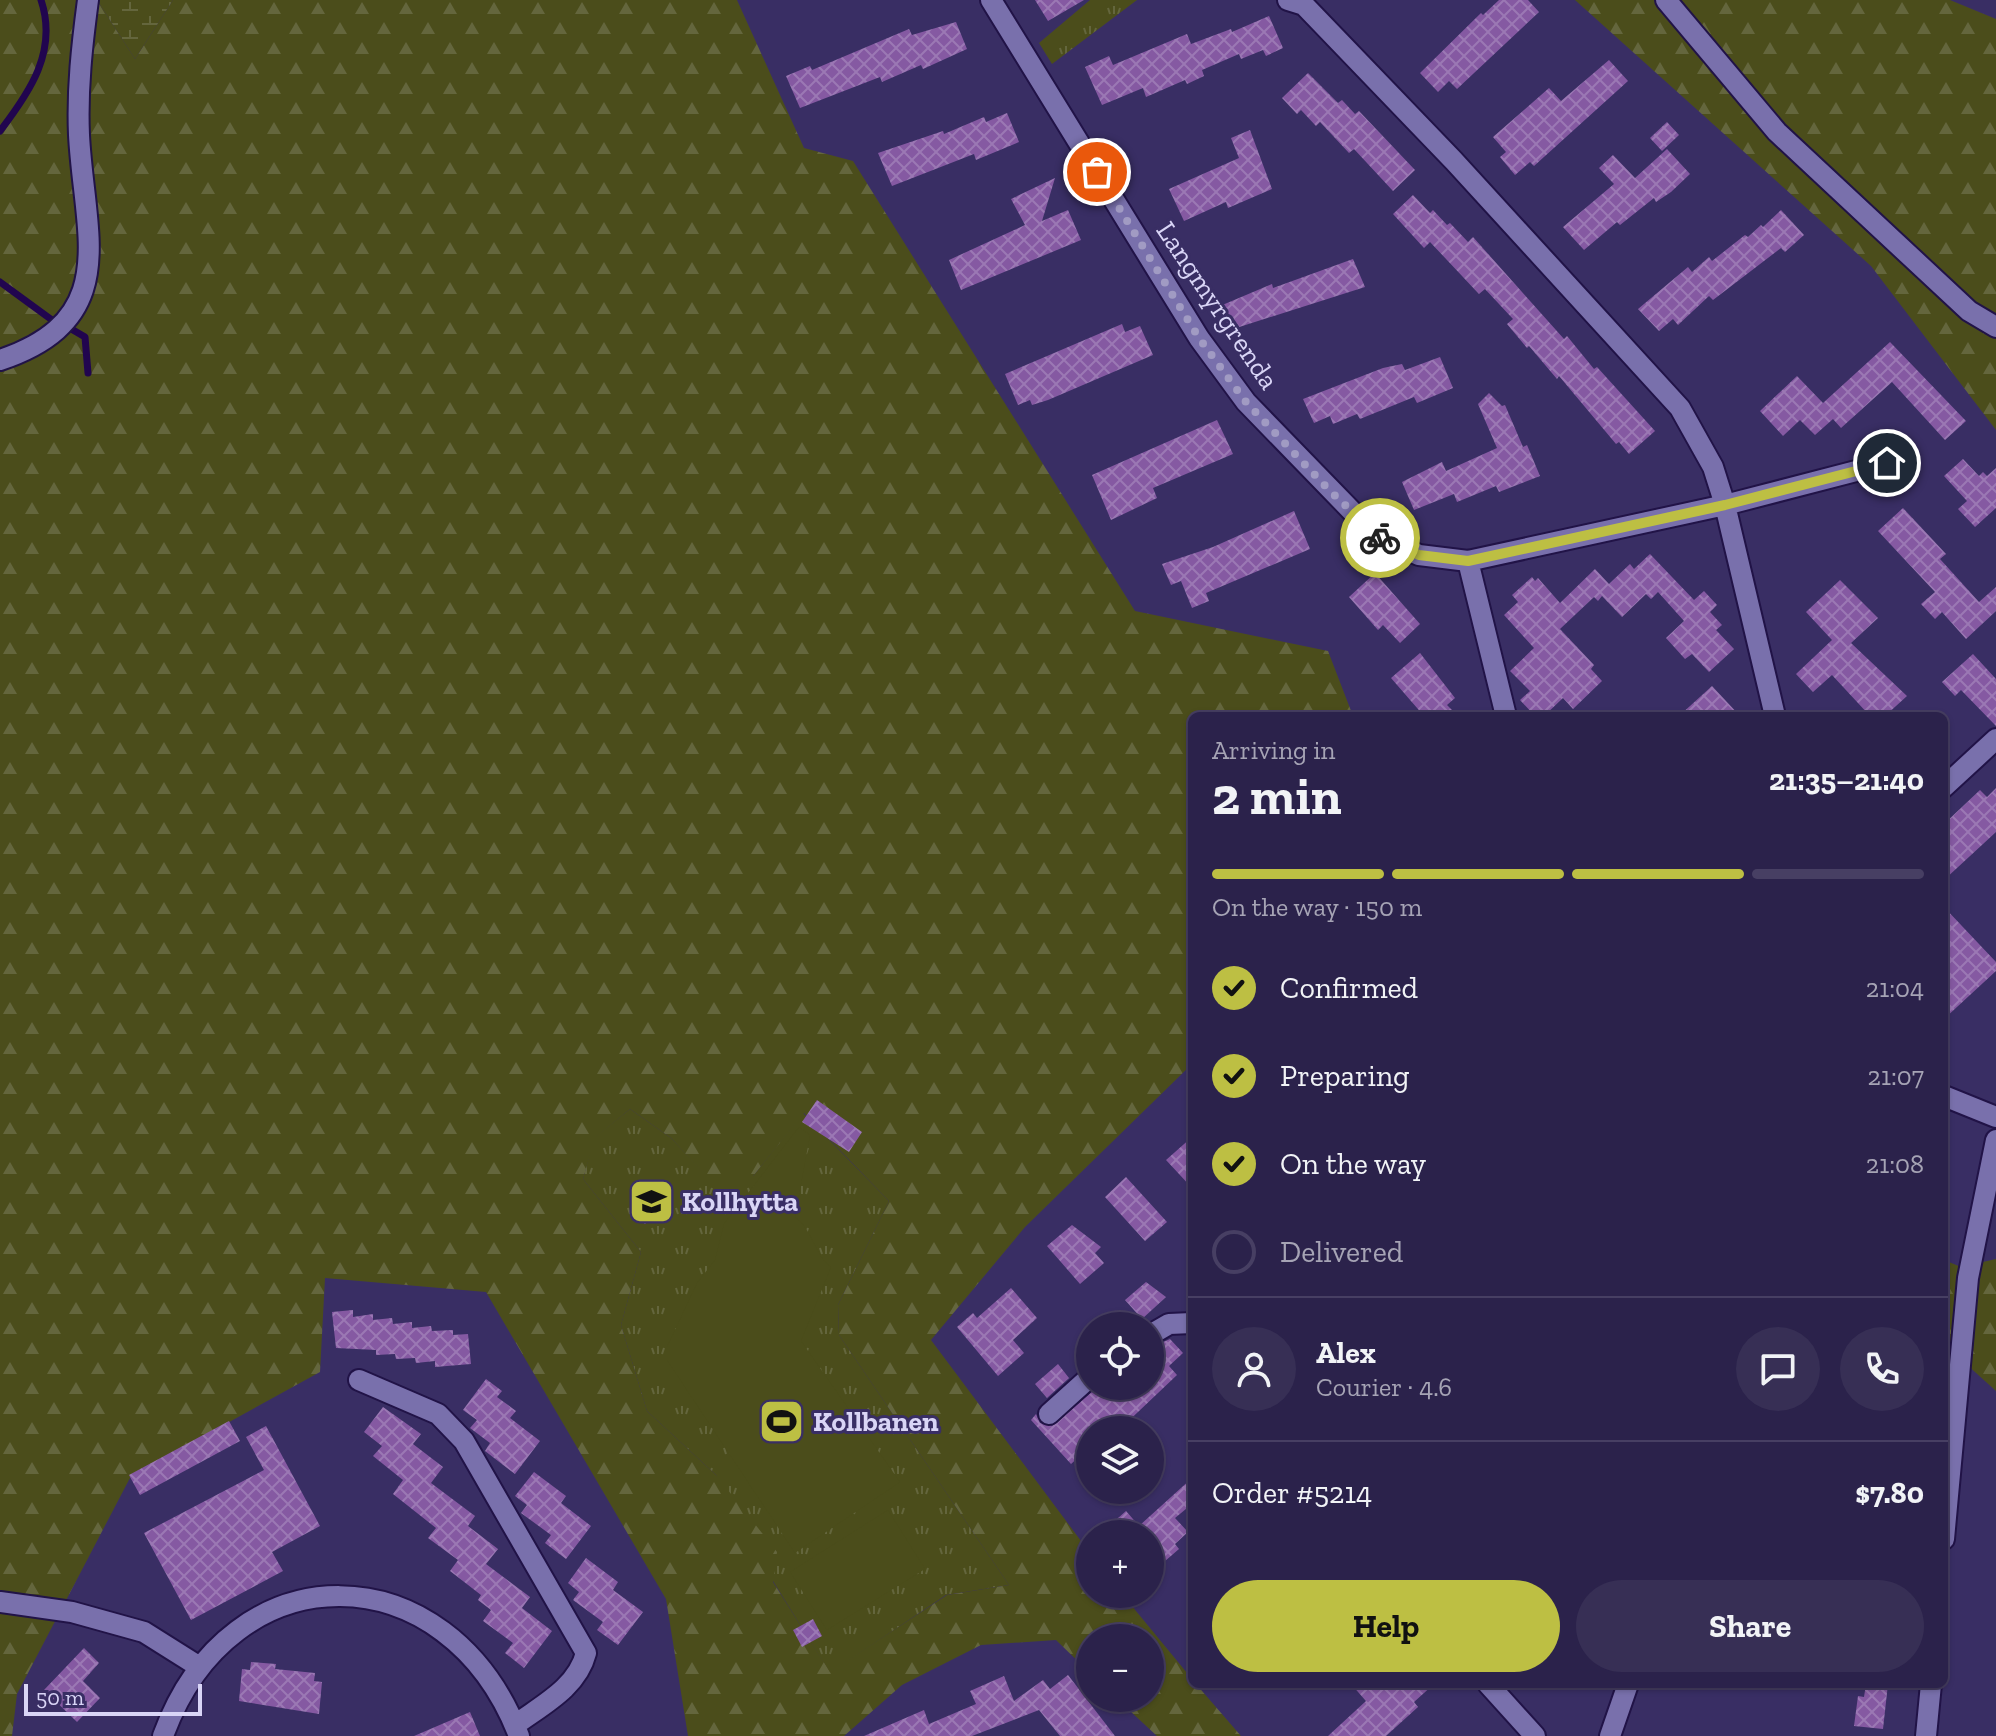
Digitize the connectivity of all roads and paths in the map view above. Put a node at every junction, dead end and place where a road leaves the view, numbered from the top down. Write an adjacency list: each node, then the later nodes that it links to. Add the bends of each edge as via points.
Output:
1 (88, 0): 6 (street, via 78,84 89,274 69,318 50,338)
2 (991, 0): 9 (street, Langmyrgrenda, via 1199,338 1246,402 1376,536 1419,555)
3 (1288, 0): 8 (street, via 1304,5 1378,80 1680,408 1713,467)
4 (1666, 0): 5 (street, via 1814,169 1969,311)
5 (1996, 327)
6 (0, 360)
7 (1887, 463): 8 (street, Langmyrgrenda)
8 (1725, 505): 9 (street, Langmyrgrenda); 11 (street)
9 (1468, 561): 10 (street)
10 (1505, 712)
11 (1774, 712)
12 (1996, 739): 13 (street)
13 (1948, 783)
14 (1948, 1098): 15 (street)
15 (1996, 1117)
16 (1996, 1140): 22 (street, via 1968,1278)
17 (1188, 1323): 18 (street)
18 (1164, 1327)
19 (359, 1380): 28 (street, via 438,1414 464,1441 586,1653 569,1686)
20 (1076, 1390): 21 (street)
21 (1049, 1414)
22 (1948, 1496)
23 (0, 1602): 24 (street, via 72,1612 144,1632)
24 (198, 1666): 28 (street, via 237,1631 275,1609 342,1595 382,1599 449,1634 480,1664 504,1699); 29 (street)
25 (1492, 1688): 30 (street)
26 (1627, 1688): 31 (street)
27 (1931, 1688): 32 (street)
28 (517, 1731)
29 (163, 1736)
30 (1535, 1736)
31 (1610, 1736)
32 (1926, 1736)

